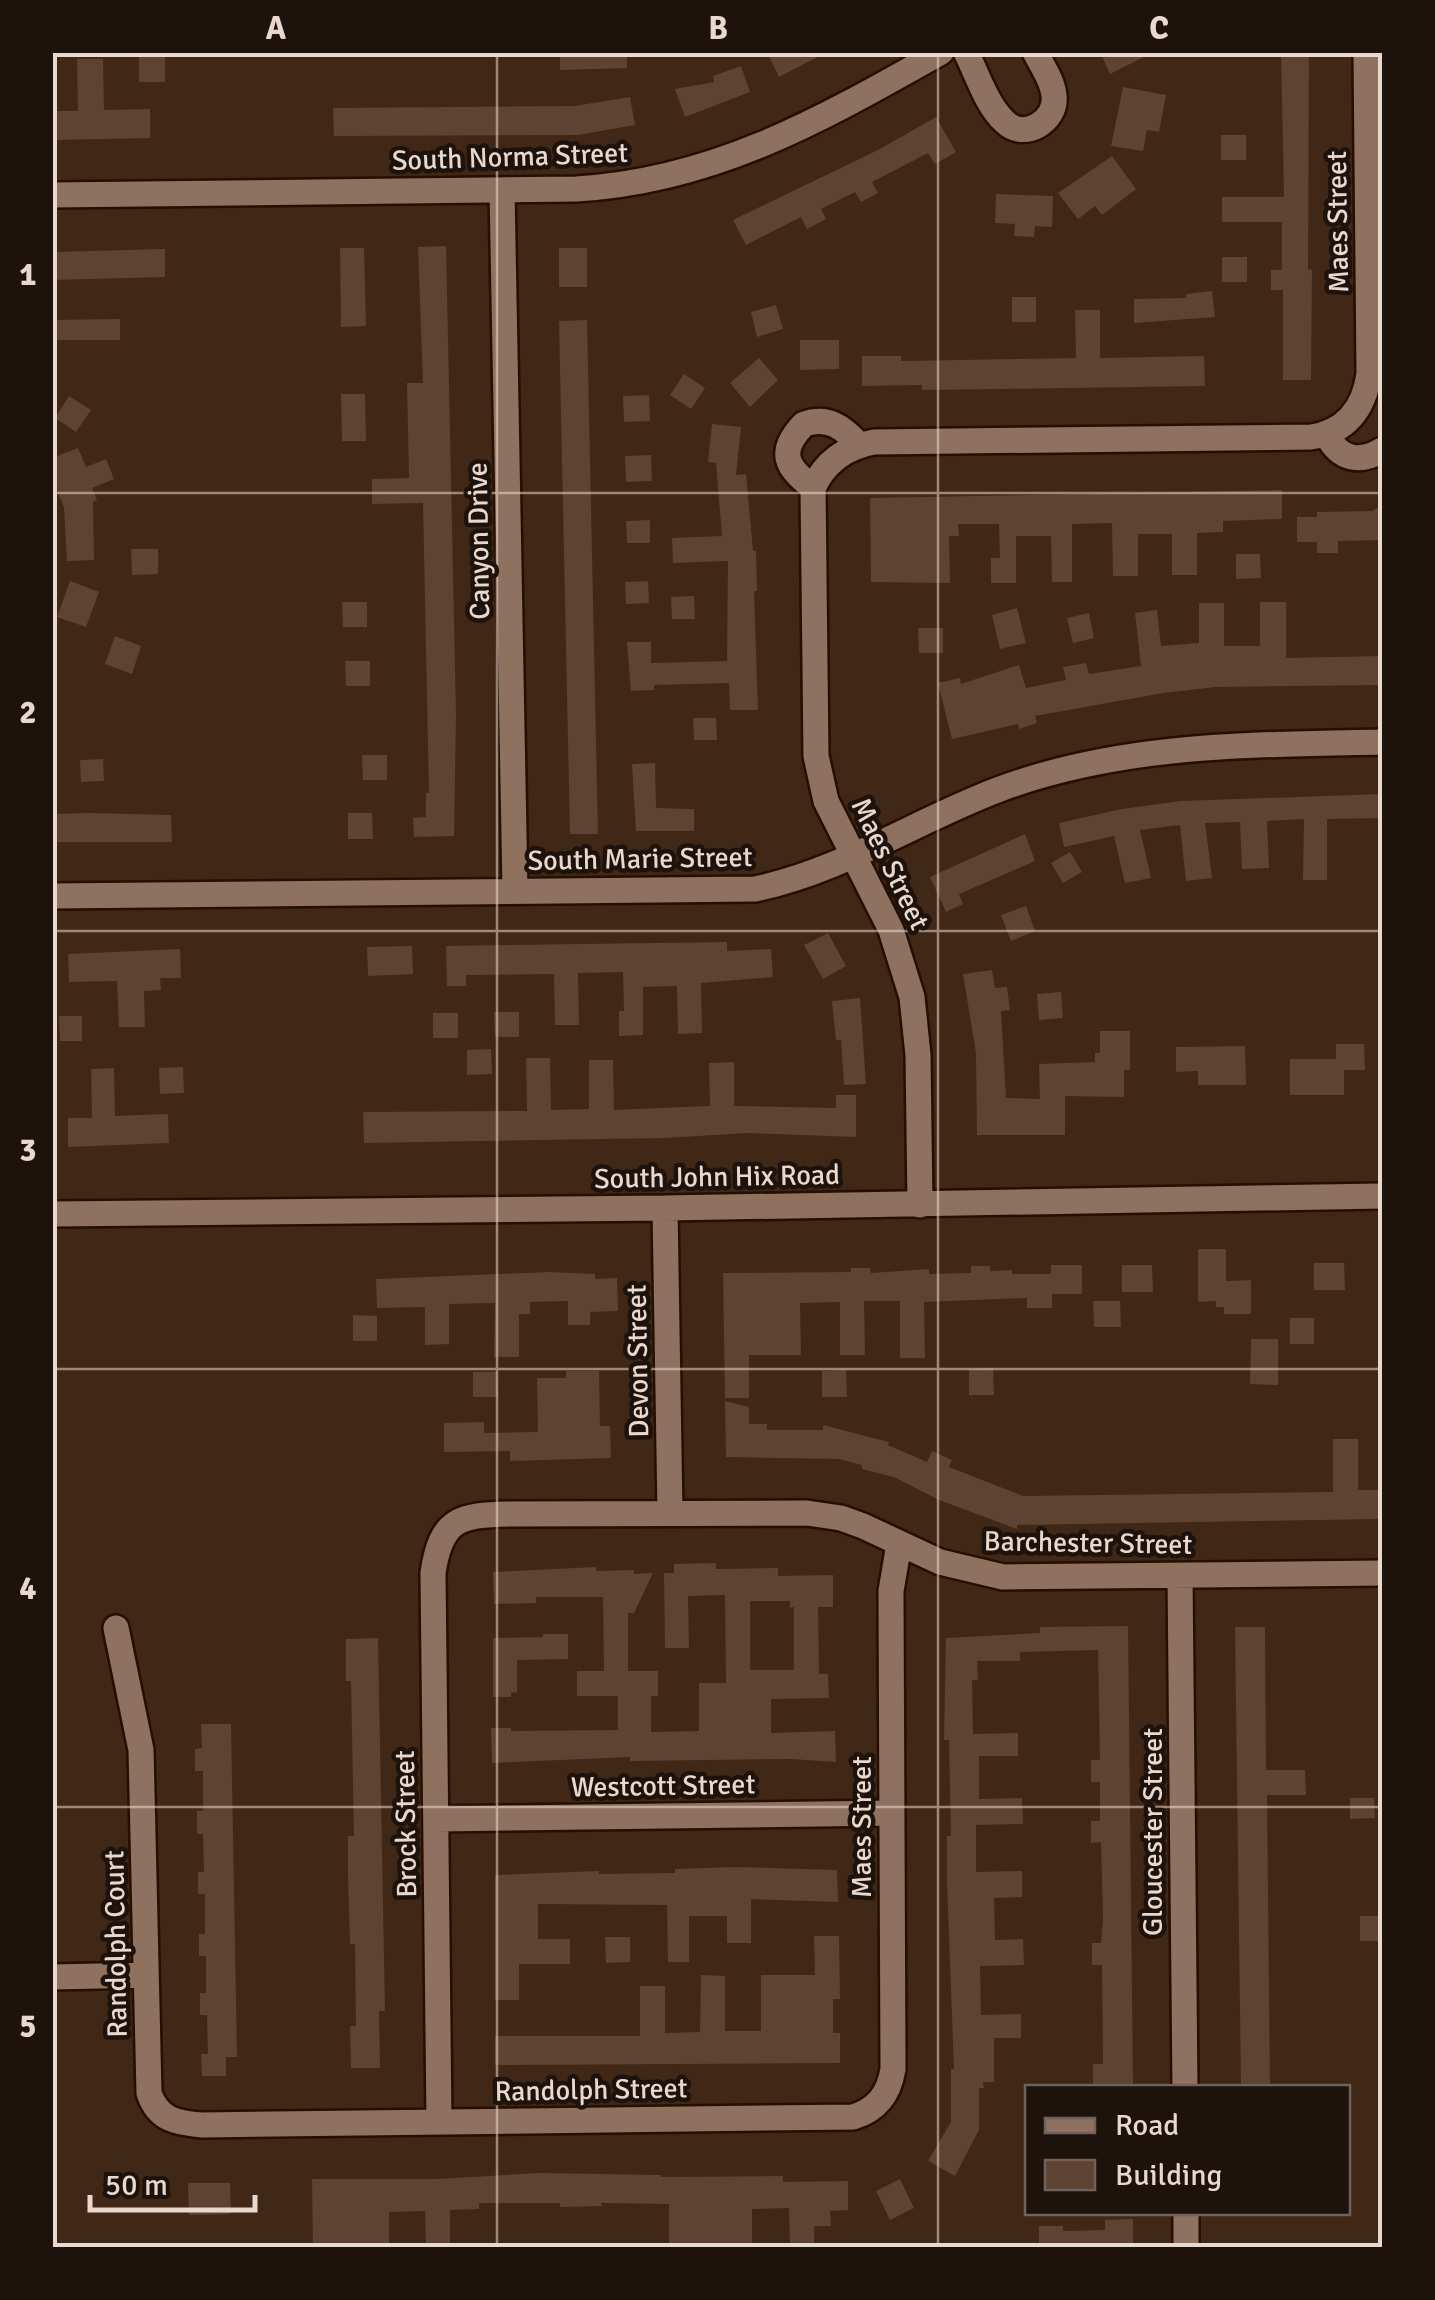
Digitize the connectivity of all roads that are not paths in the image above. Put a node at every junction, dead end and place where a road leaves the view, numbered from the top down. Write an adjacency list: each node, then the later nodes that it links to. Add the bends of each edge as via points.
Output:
1 (941, 52): 5 (street, South Norma Street, via 770,142 693,172 615,187)
2 (966, 52): 3 (street, via 1003,121 1020,129 1039,126 1054,104)
3 (1035, 52)
4 (1366, 52): 7 (street, Maes Street)
5 (502, 190): 6 (street, South Norma Street); 14 (street, Canyon Drive)
6 (52, 196)
7 (1375, 396): 8 (street, Maes Street)
8 (1327, 435): 9 (street); 10 (street, via 1350,458)
9 (859, 444): 11 (street, via 828,464); 11 (street, via 828,421 804,424 787,456)
10 (1382, 450)
11 (813, 488): 13 (street, Maes Street, via 816,756 826,801)
12 (1382, 742): 13 (street, South Marie Street, via 1211,746 1106,759 999,790)
13 (852, 857): 14 (street, South Marie Street, via 755,890); 17 (street, Maes Street, via 891,930 912,997)
14 (516, 890): 15 (street, South Marie Street)
15 (52, 896)
16 (1382, 1196): 17 (street, South John Hix Road)
17 (920, 1205): 18 (street, South John Hix Road)
18 (665, 1208): 19 (street, South John Hix Road); 20 (street, Devon Street)
19 (52, 1214)
20 (670, 1513): 21 (street, Barchester Street, via 474,1515); 22 (street, Barchester Street, via 808,1513 840,1518)
21 (448, 1528): 27 (street, Brock Street, via 433,1572)
22 (899, 1544): 24 (street, Barchester Street, via 1004,1577); 26 (street, Maes Street, via 891,1591)
23 (1382, 1572): 24 (street, Barchester Street)
24 (1180, 1576): 30 (street, Gloucester Street)
25 (116, 1628): 28 (street, Randolph Court, via 142,1750)
26 (892, 1813): 27 (street, Westcott Street); 31 (street, Maes Street, via 893,2069)
27 (436, 1818): 32 (street, Brock Street)
28 (146, 1976): 29 (street); 33 (street, Randolph Court, via 150,2093 163,2116 184,2124)
29 (52, 1977)
30 (1185, 2085)
31 (877, 2105): 32 (street, Randolph Street, via 839,2118)
32 (439, 2122): 33 (street, Randolph Street)
33 (302, 2124)
34 (1186, 2215): 35 (street)
35 (1186, 2248)

